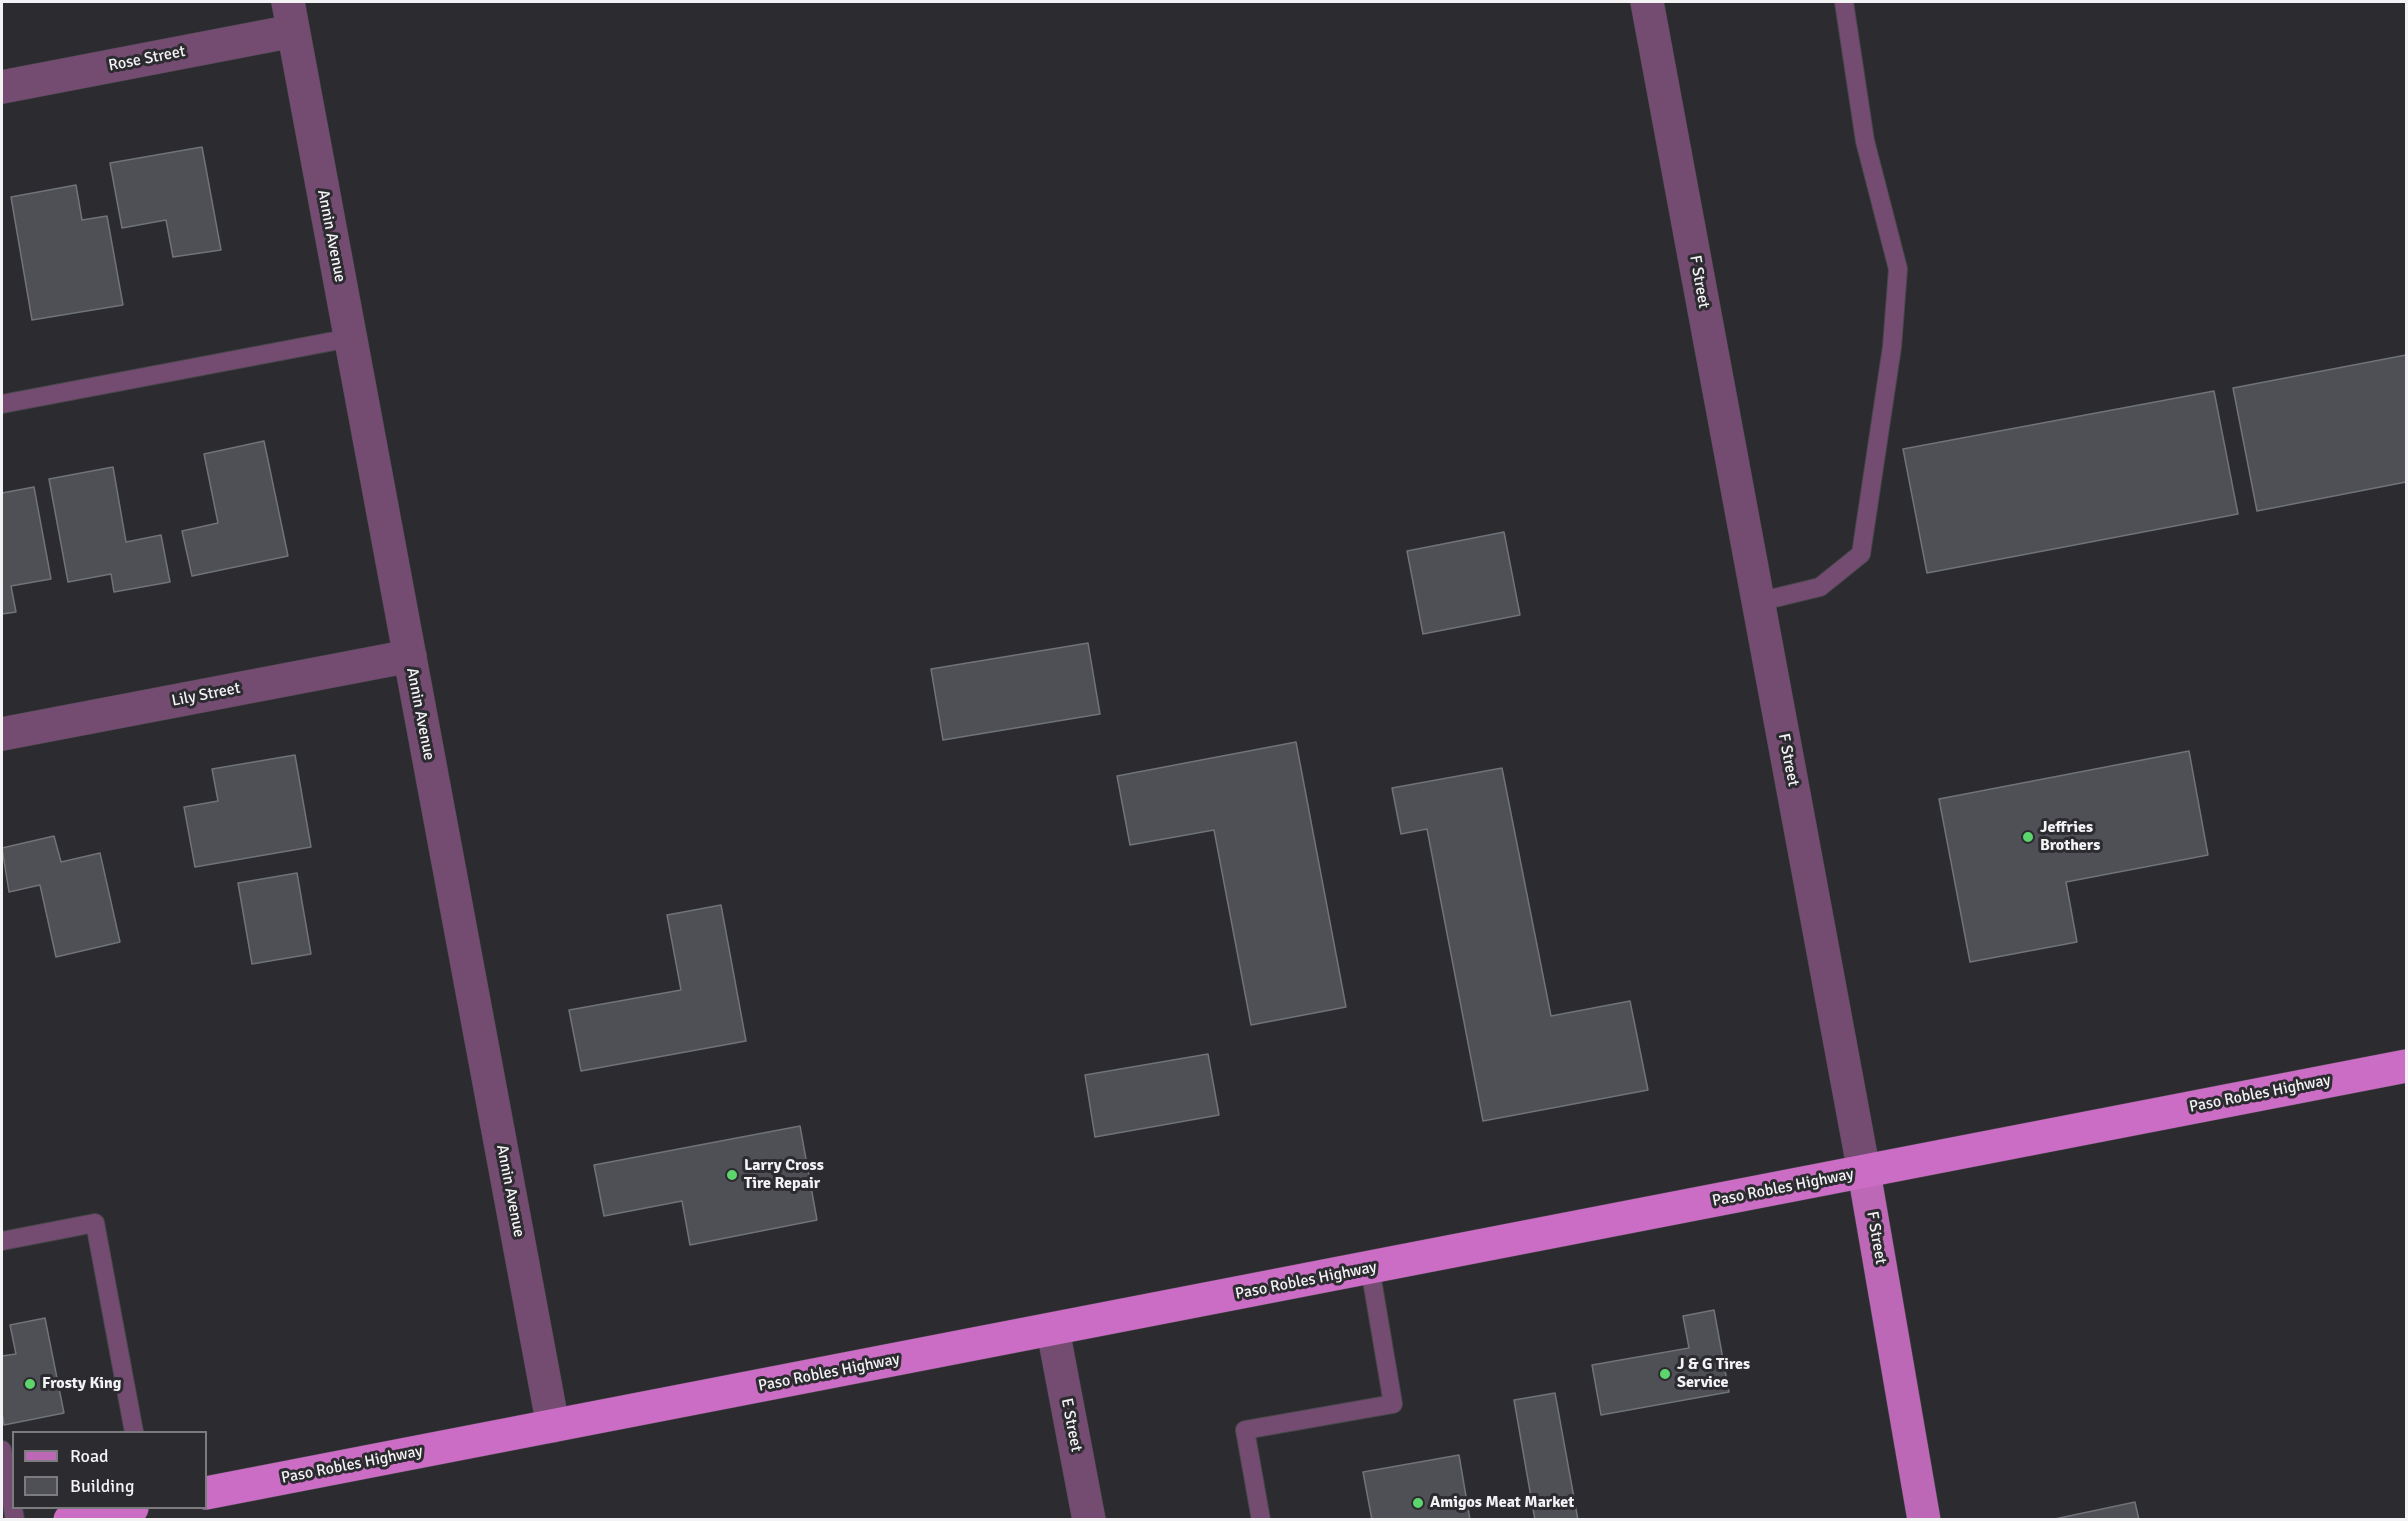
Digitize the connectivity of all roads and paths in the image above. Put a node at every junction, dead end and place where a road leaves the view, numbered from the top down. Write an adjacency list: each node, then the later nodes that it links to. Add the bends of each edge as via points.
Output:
1 (1647, 2): 7 (street, F Street)
2 (1845, 2): 7 (lane, via 1865,141 1898,269 1892,347 1861,554 1820,587)
3 (290, 16): 4 (street, Rose Street); 5 (street, Annin Avenue)
4 (2, 87)
5 (350, 338): 6 (lane); 8 (street, Annin Avenue)
6 (2, 404)
7 (1758, 602): 11 (street, F Street)
8 (410, 656): 9 (street, Lily Street); 15 (street, Annin Avenue)
9 (2, 734)
10 (2406, 1066): 11 (highway, Paso Robles Highway)
11 (1864, 1172): 13 (highway, Paso Robles Highway); 24 (main road, F Street)
12 (2, 1241): 16 (lane, via 95,1223)
13 (1370, 1268): 14 (highway, Paso Robles Highway); 23 (lane, via 1393,1404 1245,1430)
14 (1053, 1330): 15 (highway, Paso Robles Highway); 22 (street, E Street)
15 (553, 1426): 18 (highway, Paso Robles Highway)
16 (134, 1431)
17 (2, 1450): 19 (lane)
18 (207, 1493)
19 (12, 1504)
20 (127, 1509): 21 (highway)
21 (70, 1520)
22 (1089, 1520)
23 (1261, 1520)
24 (1924, 1520)

